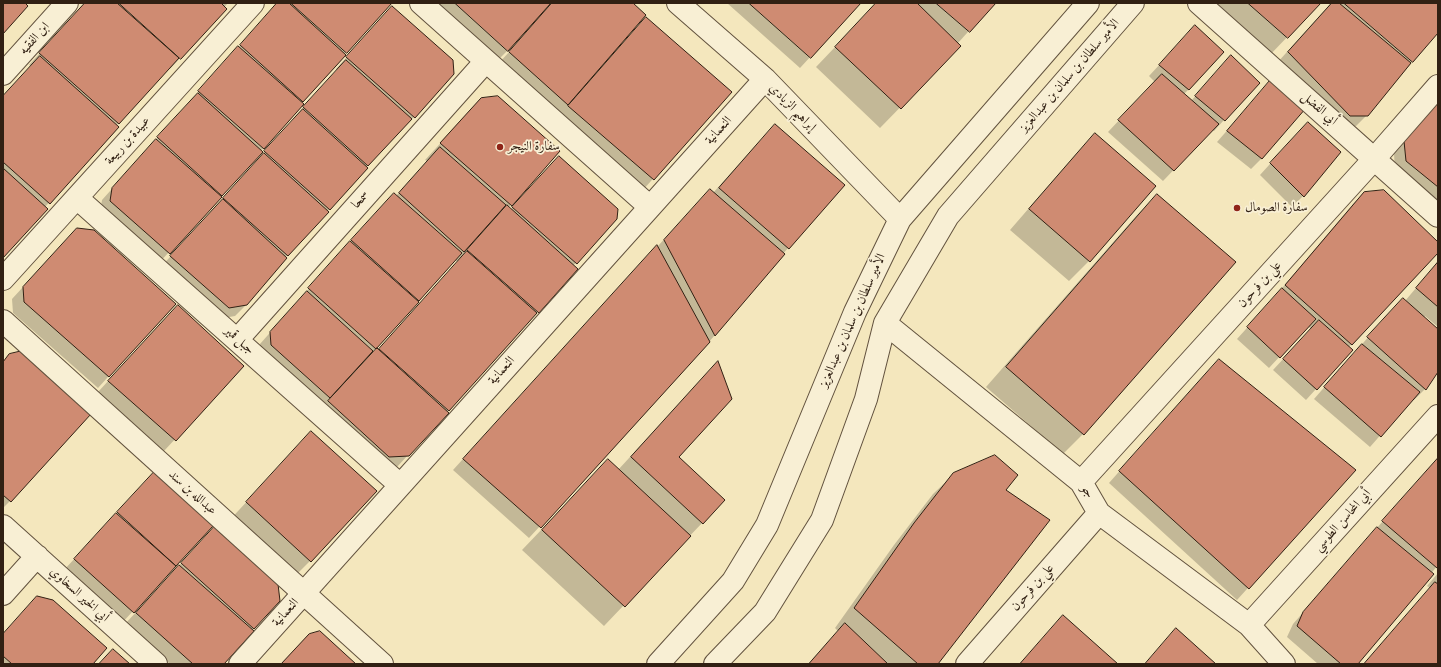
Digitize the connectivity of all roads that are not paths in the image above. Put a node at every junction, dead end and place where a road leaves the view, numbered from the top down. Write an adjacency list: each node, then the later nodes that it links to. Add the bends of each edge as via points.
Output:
1 (67, 3): 9 (street, ابن الفقيه)
2 (254, 3): 13 (street, عبيدة بن ربيعة)
3 (421, 3): 8 (street)
4 (679, 3): 10 (street, إبراهيم الزيادي)
5 (1088, 3): 16 (street, الأمير سلطان بن سلمان بن عبدالعزيز)
6 (1133, 3): 19 (street, الأمير سلطان بن سلمان بن عبدالعزيز, via 948,216)
7 (1199, 3): 12 (street, أبي الفضل)
8 (486, 61): 14 (street); 20 (street, سمحا)
9 (3, 74)
10 (765, 79): 14 (street, النعمانية); 16 (street, إبراهيم الزيادي)
11 (1438, 86): 12 (street, علي بن فرحون)
12 (1375, 158): 15 (street, أبي الفضل); 22 (street, علي بن فرحون)
13 (77, 198): 17 (street, عبيدة بن ربيعة); 20 (street, جبل قمير)
14 (650, 207): 23 (street, النعمانية)
15 (1438, 216)
16 (900, 219): 33 (street, الأمير سلطان بن سلمان بن عبدالعزيز, via 855,312 767,525 733,581)
17 (3, 279)
18 (3, 321): 27 (street, عبدالله بن سند)
19 (885, 323): 22 (street, جو); 34 (street, الأمير سلطان بن سلمان بن عبدالعزيز, via 866,399 822,520 765,612)
20 (237, 340): 23 (street, جبل قمير)
21 (1438, 416): 29 (street, أبي المحاسن الطوسي)
22 (1081, 482): 24 (street, جو)
23 (400, 485): 27 (street, النعمانية)
24 (1099, 513): 29 (street, جو); 35 (street, علي بن فرحون)
25 (3, 526): 26 (street, أبي الخير السخاوي)
26 (37, 556): 28 (street); 30 (street, أبي الخير السخاوي)
27 (304, 593): 31 (street, النعمانية); 32 (street, عبدالله بن سند)
28 (3, 594)
29 (1249, 625): 36 (street, جو)
30 (156, 664)
31 (240, 664)
32 (382, 664)
33 (658, 664)
34 (715, 664)
35 (967, 664)
36 (1284, 664)

